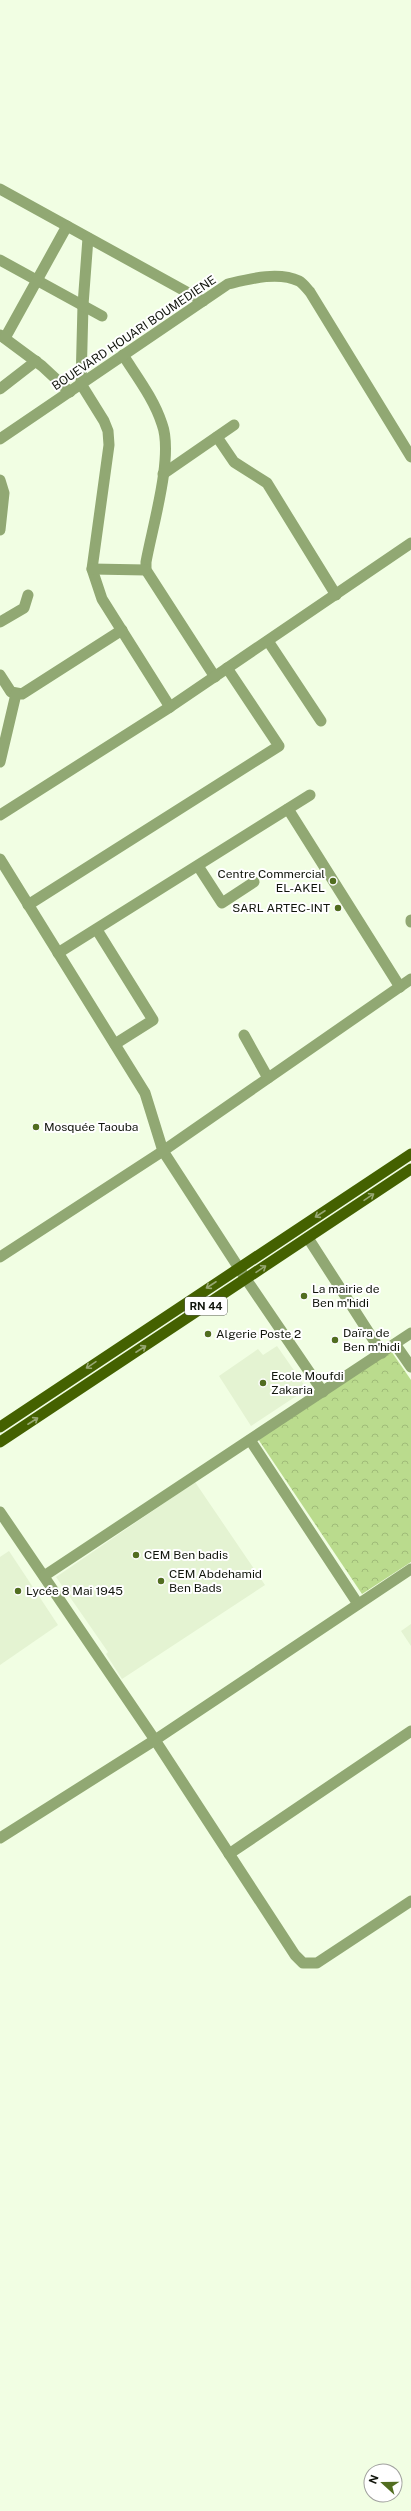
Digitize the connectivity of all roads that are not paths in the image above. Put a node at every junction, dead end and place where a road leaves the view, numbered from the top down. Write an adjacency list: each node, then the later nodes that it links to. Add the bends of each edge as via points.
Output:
1 (0, 189): 2 (street)
2 (66, 226): 3 (street); 5 (street)
3 (88, 238): 6 (street); 7 (street)
4 (0, 260): 5 (street)
5 (36, 280): 7 (street); 9 (street)
6 (203, 301): 10 (street, BOUEVARD HOUARI BOUMEDIENE); 18 (street, BOUEVARD HOUARI BOUMEDIENE, via 228,284 258,277 300,281 310,292)
7 (83, 305): 8 (street); 12 (street)
8 (102, 316)
9 (2, 336): 11 (street)
10 (123, 355): 12 (street, BOUEVARD HOUARI BOUMEDIENE); 19 (street, via 163,424 166,437)
11 (36, 361): 13 (street); 14 (street)
12 (81, 384): 14 (street, BOUEVARD HOUARI BOUMEDIENE); 23 (street, via 104,421 109,445)
13 (0, 389)
14 (70, 392): 17 (street, BOUEVARD HOUARI BOUMEDIENE)
15 (234, 425): 16 (street)
16 (217, 437): 19 (street); 26 (street, via 234,462 267,483)
17 (0, 439)
18 (411, 457)
19 (163, 474): 24 (street)
20 (0, 480): 21 (street, via 4,493)
21 (0, 530)
22 (411, 543): 26 (street)
23 (92, 569): 24 (street); 28 (street, via 102,599)
24 (146, 570): 32 (street)
25 (28, 595): 27 (street, via 24,608)
26 (336, 595): 29 (street)
27 (0, 622)
28 (122, 630): 33 (street, via 22,694); 34 (street)
29 (268, 641): 30 (street); 35 (street)
30 (228, 668): 32 (street); 43 (street, via 280,746)
31 (0, 675): 33 (street, via 10,692)
32 (215, 677): 34 (street)
33 (16, 694): 36 (street)
34 (170, 707): 39 (street)
35 (321, 721)
36 (0, 762)
37 (310, 795): 38 (street)
38 (288, 809): 41 (street); 47 (street)
39 (0, 815)
40 (0, 859): 43 (street)
41 (198, 866): 42 (street, via 222,903); 44 (street)
42 (254, 882)
43 (28, 905): 45 (street)
44 (96, 930): 45 (street); 49 (street, via 153,1020)
45 (58, 953): 49 (street)
46 (411, 979): 47 (street)
47 (400, 987): 50 (street)
48 (244, 1035): 50 (street)
49 (115, 1044): 51 (street, via 145,1093)
50 (268, 1078): 51 (street)
51 (163, 1151): 55 (street); 56 (street)
52 (411, 1154): 56 (main road, RN 44, one-way to 56)
53 (411, 1169): 54 (main road, RN 44, one-way to 53)
54 (308, 1238): 57 (main road, RN 44, one-way to 54); 60 (street)
55 (0, 1257)
56 (238, 1267): 57 (street); 63 (main road, RN 44, one-way to 63)
57 (246, 1279): 62 (street); 65 (main road, RN 44, one-way to 57)
58 (411, 1333): 59 (street)
59 (395, 1344): 60 (street); 61 (street)
60 (382, 1353): 62 (street)
61 (411, 1367)
62 (323, 1392): 64 (street)
63 (0, 1427)
64 (250, 1440): 68 (street); 69 (street)
65 (0, 1442)
66 (0, 1512): 68 (street)
67 (411, 1569): 69 (street)
68 (44, 1576): 71 (street)
69 (358, 1604): 71 (street)
70 (411, 1731): 73 (street)
71 (155, 1740): 72 (street); 73 (street)
72 (0, 1838)
73 (229, 1854): 74 (street, via 295,1956 303,1962 317,1963)
74 (411, 1901)

